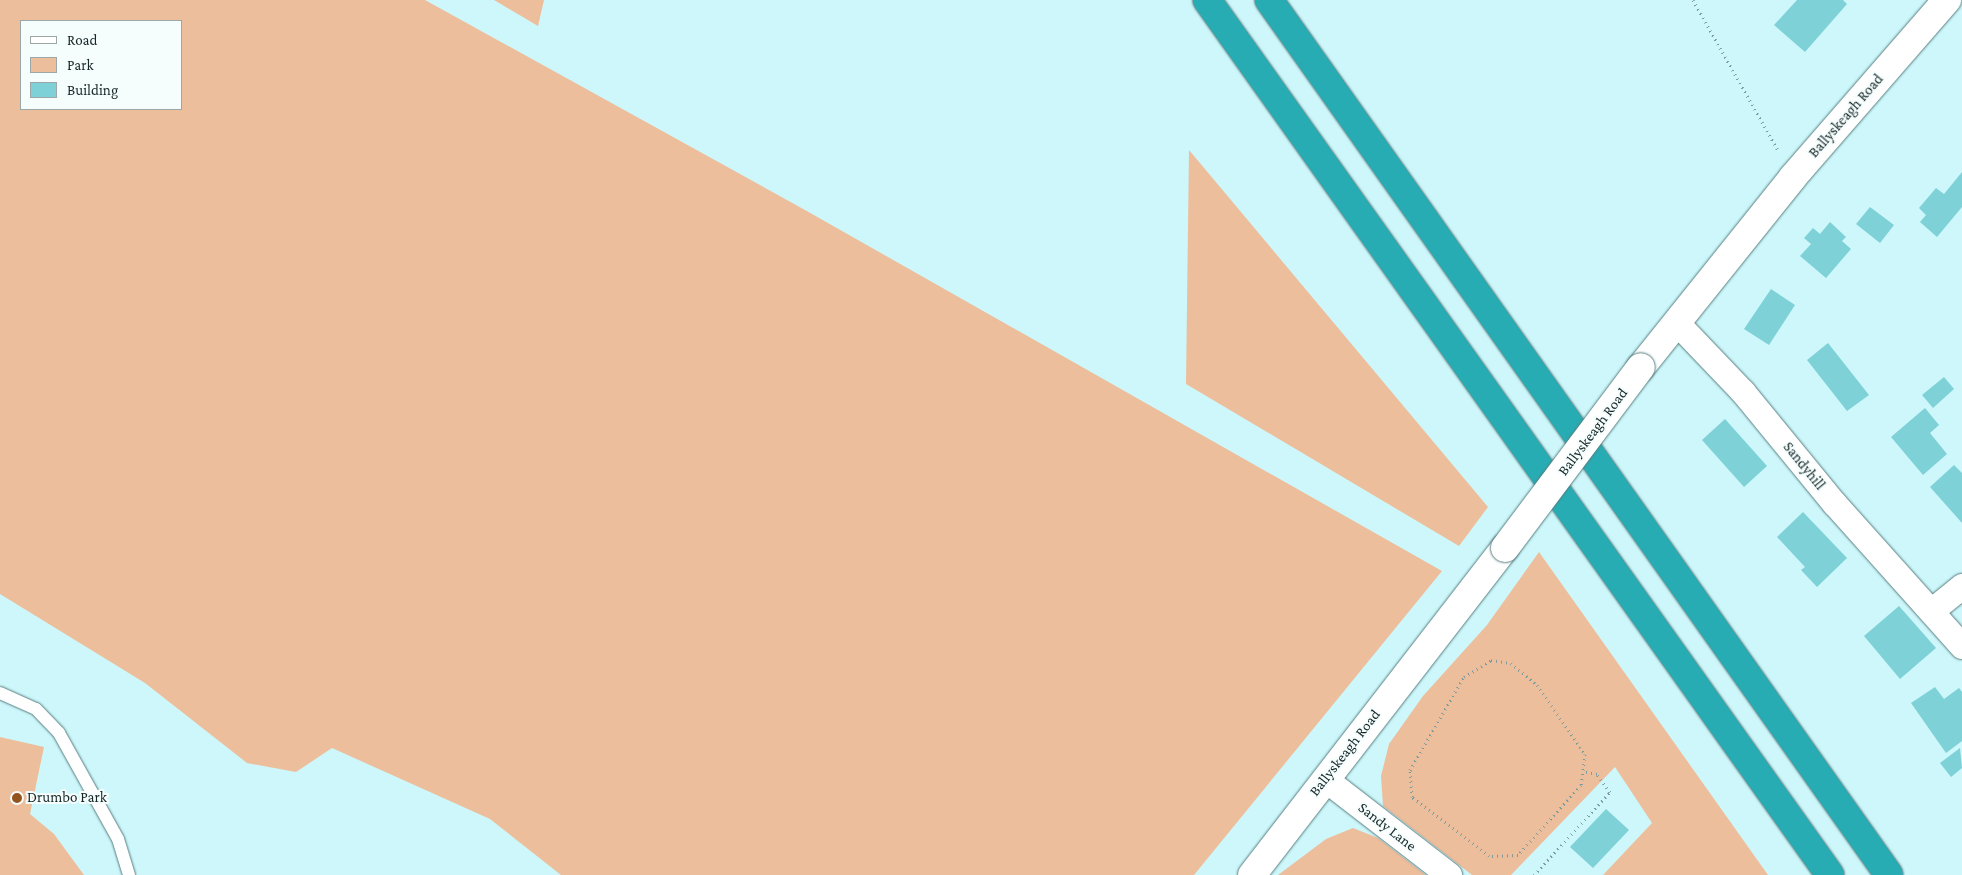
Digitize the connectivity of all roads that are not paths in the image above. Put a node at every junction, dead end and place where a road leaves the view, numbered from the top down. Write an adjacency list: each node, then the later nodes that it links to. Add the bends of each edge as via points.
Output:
1 (1207, 0): 13 (highway)
2 (1269, 0): 14 (highway)
3 (1947, 0): 4 (main road, Ballyskeagh Road, via 1793,177)
4 (1676, 322): 6 (street, Sandyhill, via 1743,392 1834,504); 9 (main road, Ballyskeagh Road, bridge)
5 (1962, 586): 6 (street)
6 (1931, 611): 7 (street, Sandyhill)
7 (1962, 646)
8 (0, 693): 10 (lane, via 36,709 59,733 118,839)
9 (1325, 779): 11 (main road, Ballyskeagh Road); 12 (street, Sandy Lane)
10 (129, 875)
11 (1252, 875)
12 (1449, 875)
13 (1830, 875)
14 (1889, 875)

